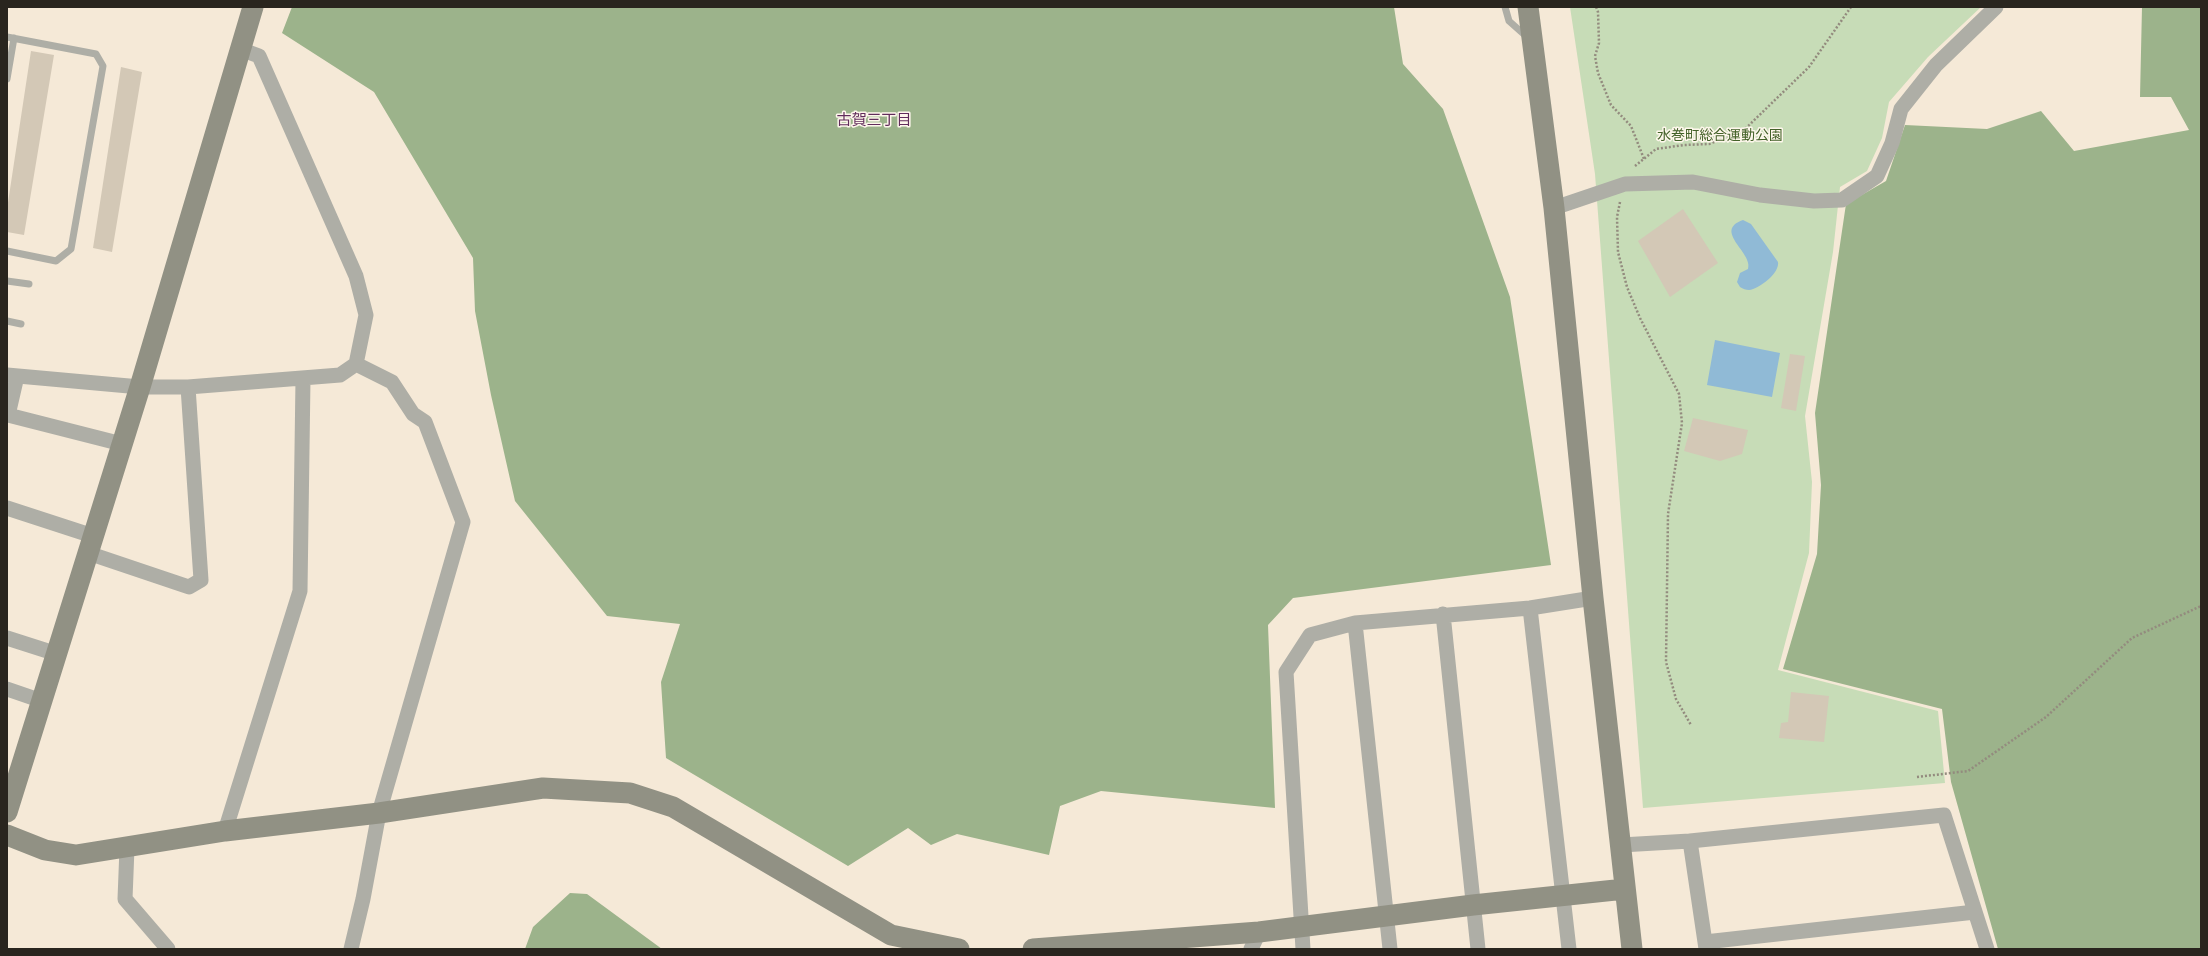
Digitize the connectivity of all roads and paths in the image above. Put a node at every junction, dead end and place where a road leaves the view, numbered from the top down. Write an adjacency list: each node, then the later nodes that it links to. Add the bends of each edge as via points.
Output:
1 (253, 7): 8 (street)
2 (1505, 7): 9 (lane, via 1509,21 1532,42)
3 (1528, 7): 9 (street)
4 (1596, 7): 11 (path, via 1599,43 1595,56 1598,73 1611,105 1631,126)
5 (1851, 7): 11 (path, via 1809,67 1743,131 1709,144 1656,149)
6 (1996, 7): 12 (street, via 1936,65 1900,109 1892,143 1877,176 1842,200 1814,201 1760,195 1693,182)
7 (11, 37): 10 (lane); 14 (lane, via 96,54 103,66 71,249 56,261)
8 (240, 49): 19 (street, via 259,56 356,276 366,315); 22 (street)
9 (1534, 64): 13 (street)
10 (7, 80)
11 (1644, 159): 12 (path, via 1635,166)
12 (1626, 185): 13 (street); 36 (path, via 1617,216 1618,252 1627,287 1640,318 1679,394 1682,423 1668,514 1666,662 1676,699)
13 (1554, 208): 27 (street)
14 (7, 251)
15 (7, 281): 16 (lane)
16 (29, 284)
17 (7, 322): 18 (lane)
18 (21, 324)
19 (356, 364): 21 (street, via 340,375); 39 (street, via 392,382 413,414 425,422 464,522)
20 (12, 376): 22 (street); 24 (street, via 8,415)
21 (303, 379): 23 (street); 40 (street, via 300,591)
22 (140, 387): 23 (street); 24 (street)
23 (188, 387): 26 (street, via 201,580 189,586)
24 (122, 444): 26 (street)
25 (7, 508): 26 (street)
26 (91, 544): 33 (street)
27 (1593, 598): 29 (street); 43 (street)
28 (2201, 606): 37 (path, via 2132,638 2046,717 1968,771)
29 (1530, 608): 30 (street); 46 (street)
30 (1443, 614): 31 (street); 47 (street)
31 (1355, 623): 49 (street); 50 (street, via 1310,635 1286,672)
32 (7, 638): 33 (street)
33 (56, 654): 35 (street)
34 (7, 689): 35 (street)
35 (42, 701): 38 (street)
36 (1691, 725)
37 (1917, 777)
38 (7, 812)
39 (379, 813): 40 (street); 54 (street, via 363,899); 55 (street, via 543,788 630,793 673,807 891,935)
40 (225, 831): 44 (street)
41 (7, 835): 44 (street, via 46,850 76,855)
42 (1690, 841): 43 (street); 48 (street, via 1944,815); 52 (street)
43 (1621, 845): 45 (street)
44 (127, 848): 53 (street, via 125,899)
45 (1625, 889): 46 (street); 61 (street)
46 (1561, 896): 47 (street); 60 (street)
47 (1473, 905): 49 (street); 59 (street)
48 (1975, 912): 52 (street); 62 (street)
49 (1386, 917): 50 (street); 58 (street)
50 (1301, 925): 51 (street); 57 (street)
51 (1255, 940): 56 (street)
52 (1705, 946)
53 (168, 949)
54 (350, 949)
55 (959, 949)
56 (1033, 949)
57 (1303, 949)
58 (1390, 949)
59 (1478, 949)
60 (1569, 949)
61 (1632, 949)
62 (1987, 949)

